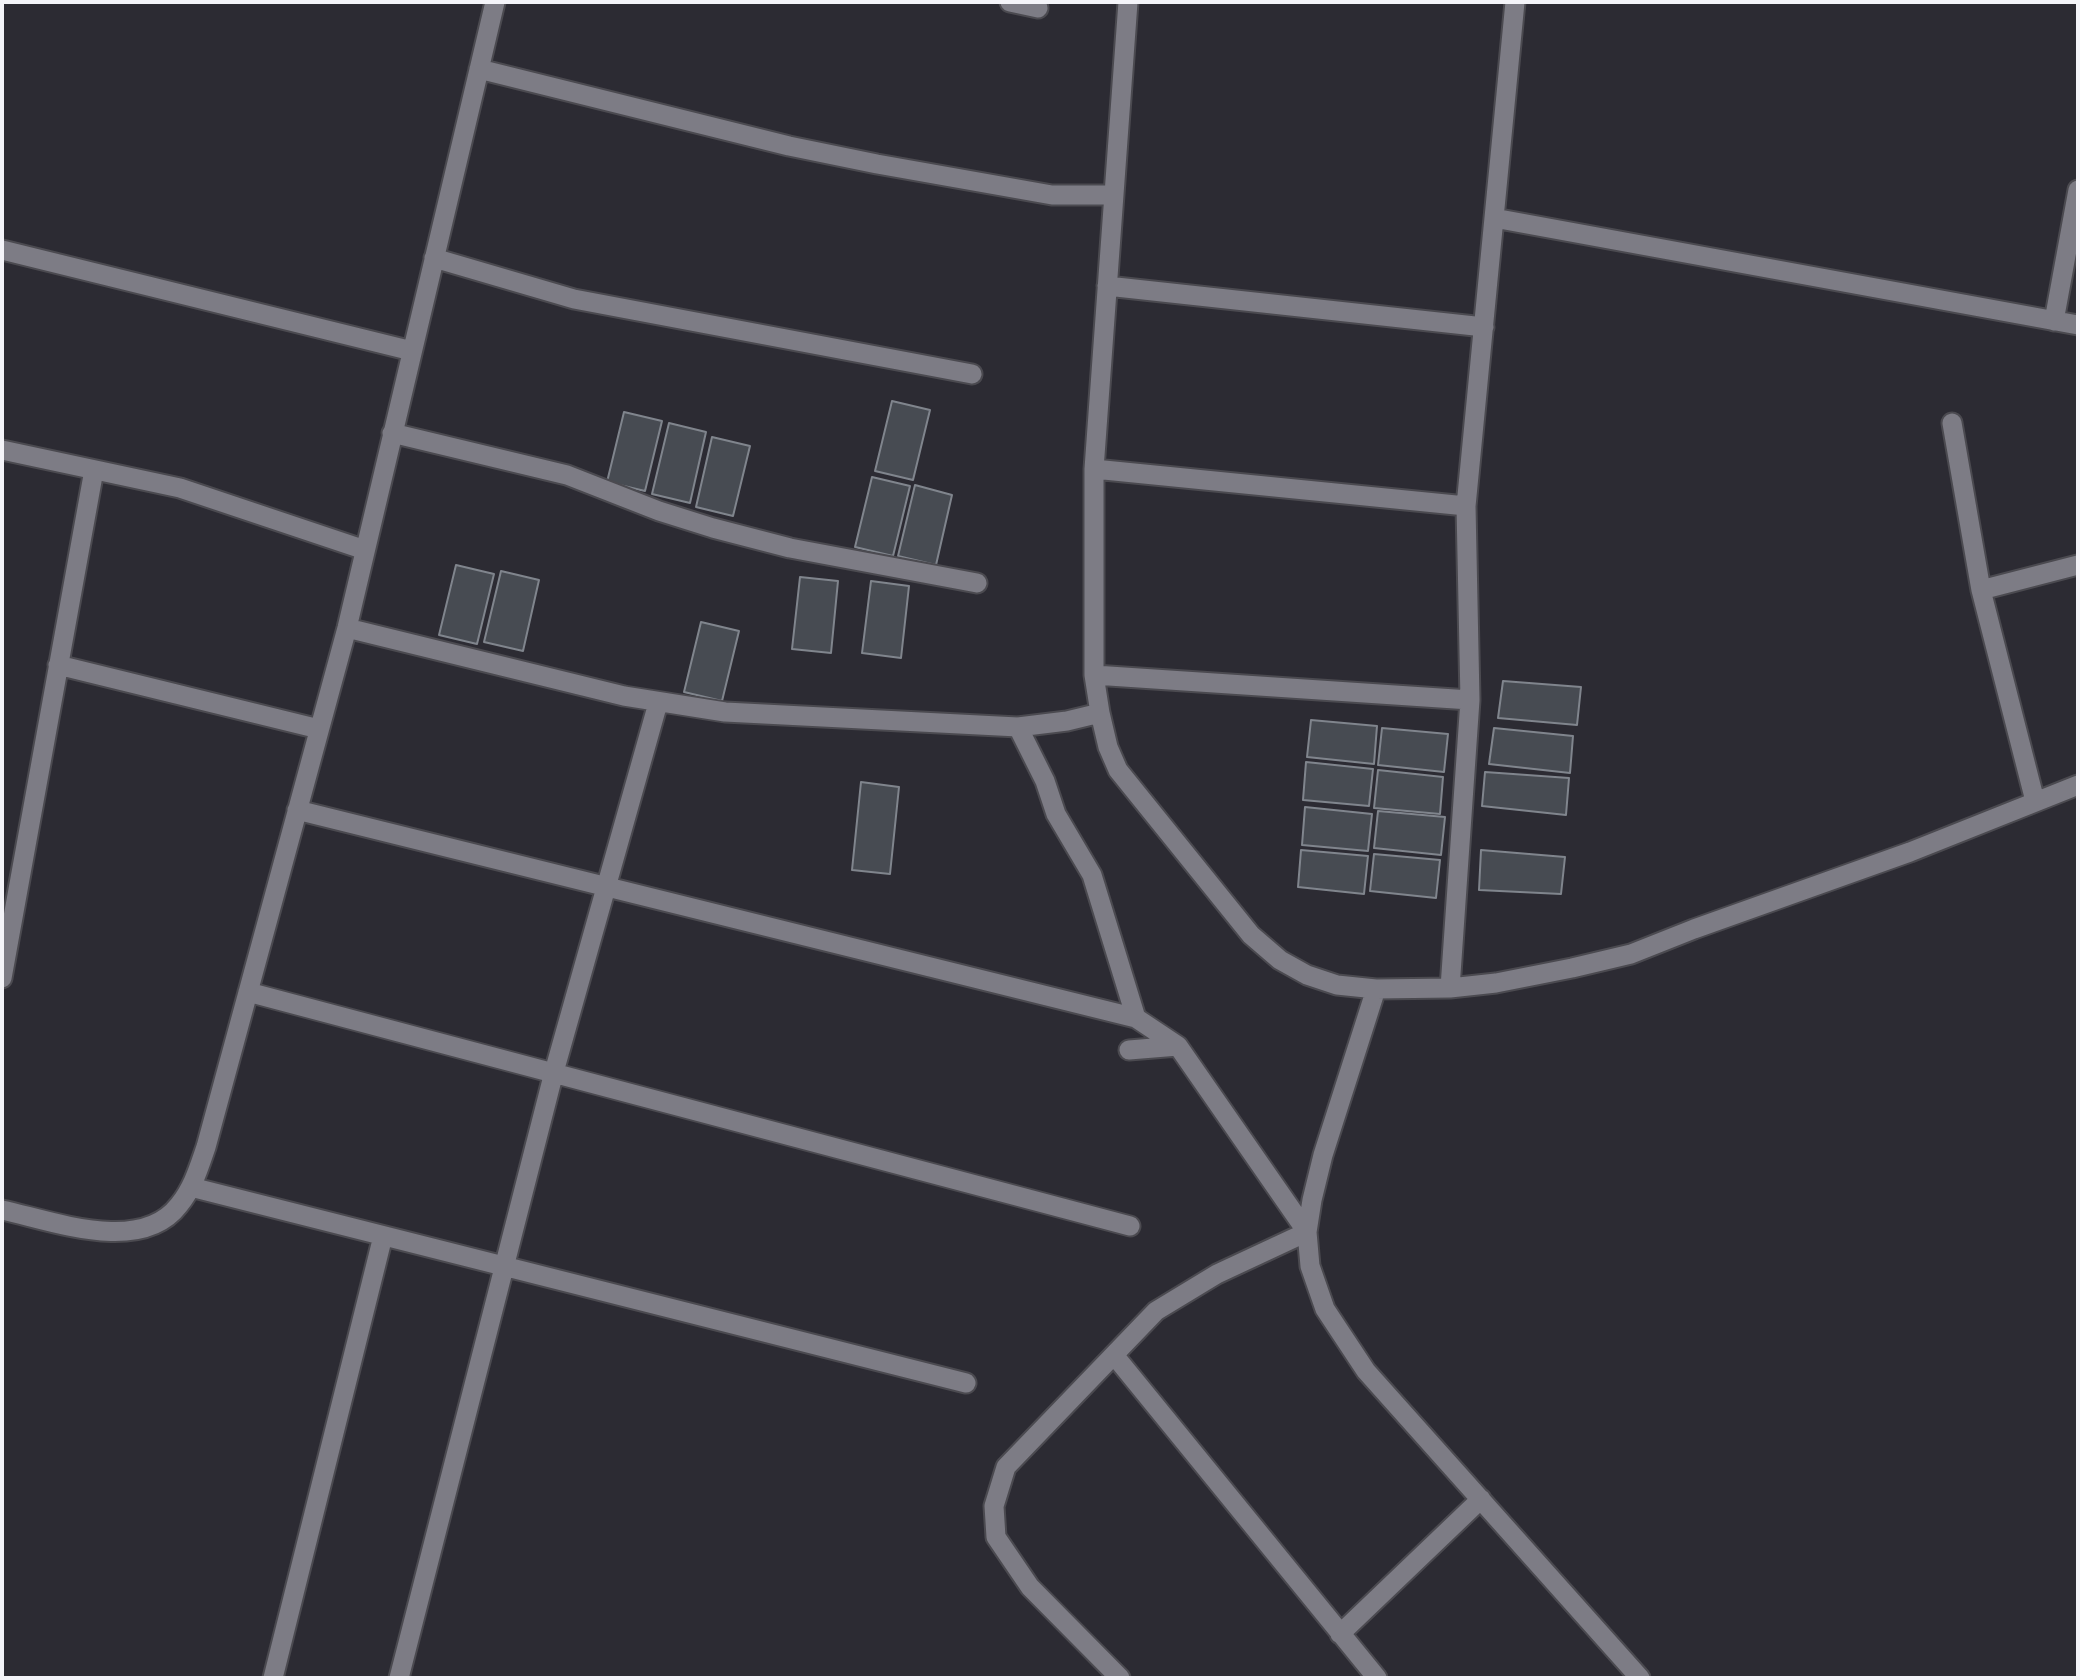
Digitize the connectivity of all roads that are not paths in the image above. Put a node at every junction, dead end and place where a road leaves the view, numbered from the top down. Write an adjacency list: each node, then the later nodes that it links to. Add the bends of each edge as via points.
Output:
1 (495, 2): 6 (street)
2 (1010, 2): 5 (street)
3 (1128, 2): 8 (street)
4 (1515, 2): 9 (street)
5 (1038, 8)
6 (479, 69): 8 (street, via 789,146 1052,195); 11 (street)
7 (2078, 190): 13 (street)
8 (1113, 194): 12 (street)
9 (1494, 218): 13 (street); 15 (street)
10 (2, 250): 16 (street)
11 (434, 258): 16 (street); 17 (street, via 574,299)
12 (1107, 286): 15 (street); 21 (street)
13 (2054, 321): 14 (street)
14 (2078, 325)
15 (1484, 327): 23 (street)
16 (412, 351): 19 (street)
17 (972, 374)
18 (1952, 423): 27 (street)
19 (393, 433): 24 (street); 26 (street, via 567,475 660,511 790,548)
20 (2, 450): 22 (street)
21 (1094, 469): 23 (street); 30 (street)
22 (94, 470): 24 (street, via 180,488); 29 (street)
23 (1466, 506): 31 (street)
24 (365, 550): 28 (street)
25 (2078, 565): 27 (street)
26 (977, 583)
27 (1982, 590): 37 (street)
28 (346, 628): 32 (street); 35 (street)
29 (58, 665): 35 (street); 40 (street)
30 (1094, 675): 31 (street); 33 (street)
31 (1470, 700): 41 (street)
32 (658, 703): 34 (street, via 725,712); 39 (street)
33 (1100, 713): 34 (street); 42 (street, via 1118,770 1251,935 1307,975 1336,985)
34 (1018, 727): 44 (street, via 1056,814 1092,875)
35 (319, 729): 38 (street)
36 (2078, 785): 37 (street)
37 (2035, 801): 41 (street, via 1631,954 1496,983)
38 (297, 810): 39 (street); 43 (street)
39 (606, 886): 44 (street); 47 (street)
40 (2, 978)
41 (1450, 988): 42 (street)
42 (1376, 989): 51 (street, via 1323,1156)
43 (248, 992): 47 (street); 48 (street)
44 (1136, 1018): 45 (street)
45 (1178, 1046): 46 (street); 51 (street)
46 (1129, 1050)
47 (554, 1072): 50 (street); 53 (street)
48 (191, 1187): 49 (street, via 161,1223 144,1230 104,1231); 52 (street)
49 (2, 1210)
50 (1130, 1226)
51 (1307, 1232): 54 (street, via 1217,1274 1156,1311); 56 (street, via 1310,1266 1325,1309 1366,1371)
52 (383, 1236): 53 (street); 58 (street)
53 (505, 1266): 55 (street); 59 (street)
54 (1114, 1355): 57 (street); 60 (street, via 1006,1467 994,1506 996,1537 1030,1587)
55 (966, 1383)
56 (1481, 1499): 57 (street); 62 (street)
57 (1340, 1634): 61 (street)
58 (273, 1678)
59 (400, 1678)
60 (1120, 1678)
61 (1377, 1678)
62 (1640, 1678)

